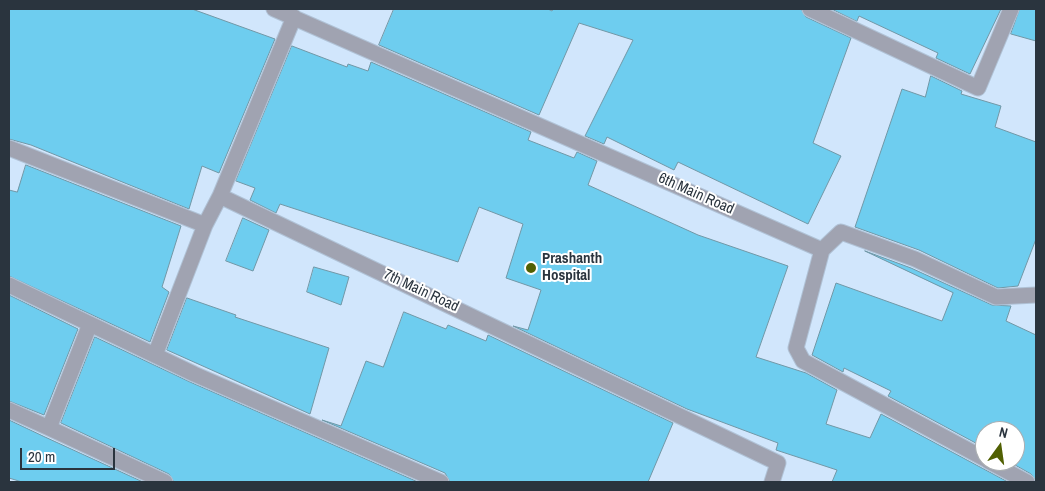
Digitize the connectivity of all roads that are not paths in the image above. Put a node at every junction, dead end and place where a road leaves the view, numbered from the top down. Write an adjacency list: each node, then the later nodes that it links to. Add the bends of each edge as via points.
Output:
1 (274, 9): 4 (street, 6th Main Road)
2 (810, 9): 3 (street, via 978,88)
3 (1011, 9)
4 (294, 17): 6 (street); 8 (street, 6th Main Road)
5 (9, 148): 7 (street)
6 (220, 196): 7 (street); 19 (street, 7th Main Road, via 778,463)
7 (205, 225): 12 (street)
8 (822, 250): 10 (street, via 841,232 915,259 996,297); 15 (street, via 796,348 803,361)
9 (9, 285): 11 (street)
10 (1036, 295)
11 (90, 324): 12 (street); 14 (street)
12 (155, 355): 18 (street)
13 (9, 410): 14 (street)
14 (50, 428): 17 (street)
15 (975, 454)
16 (1006, 471): 20 (street)
17 (166, 482)
18 (441, 482)
19 (772, 482)
20 (1027, 482)

